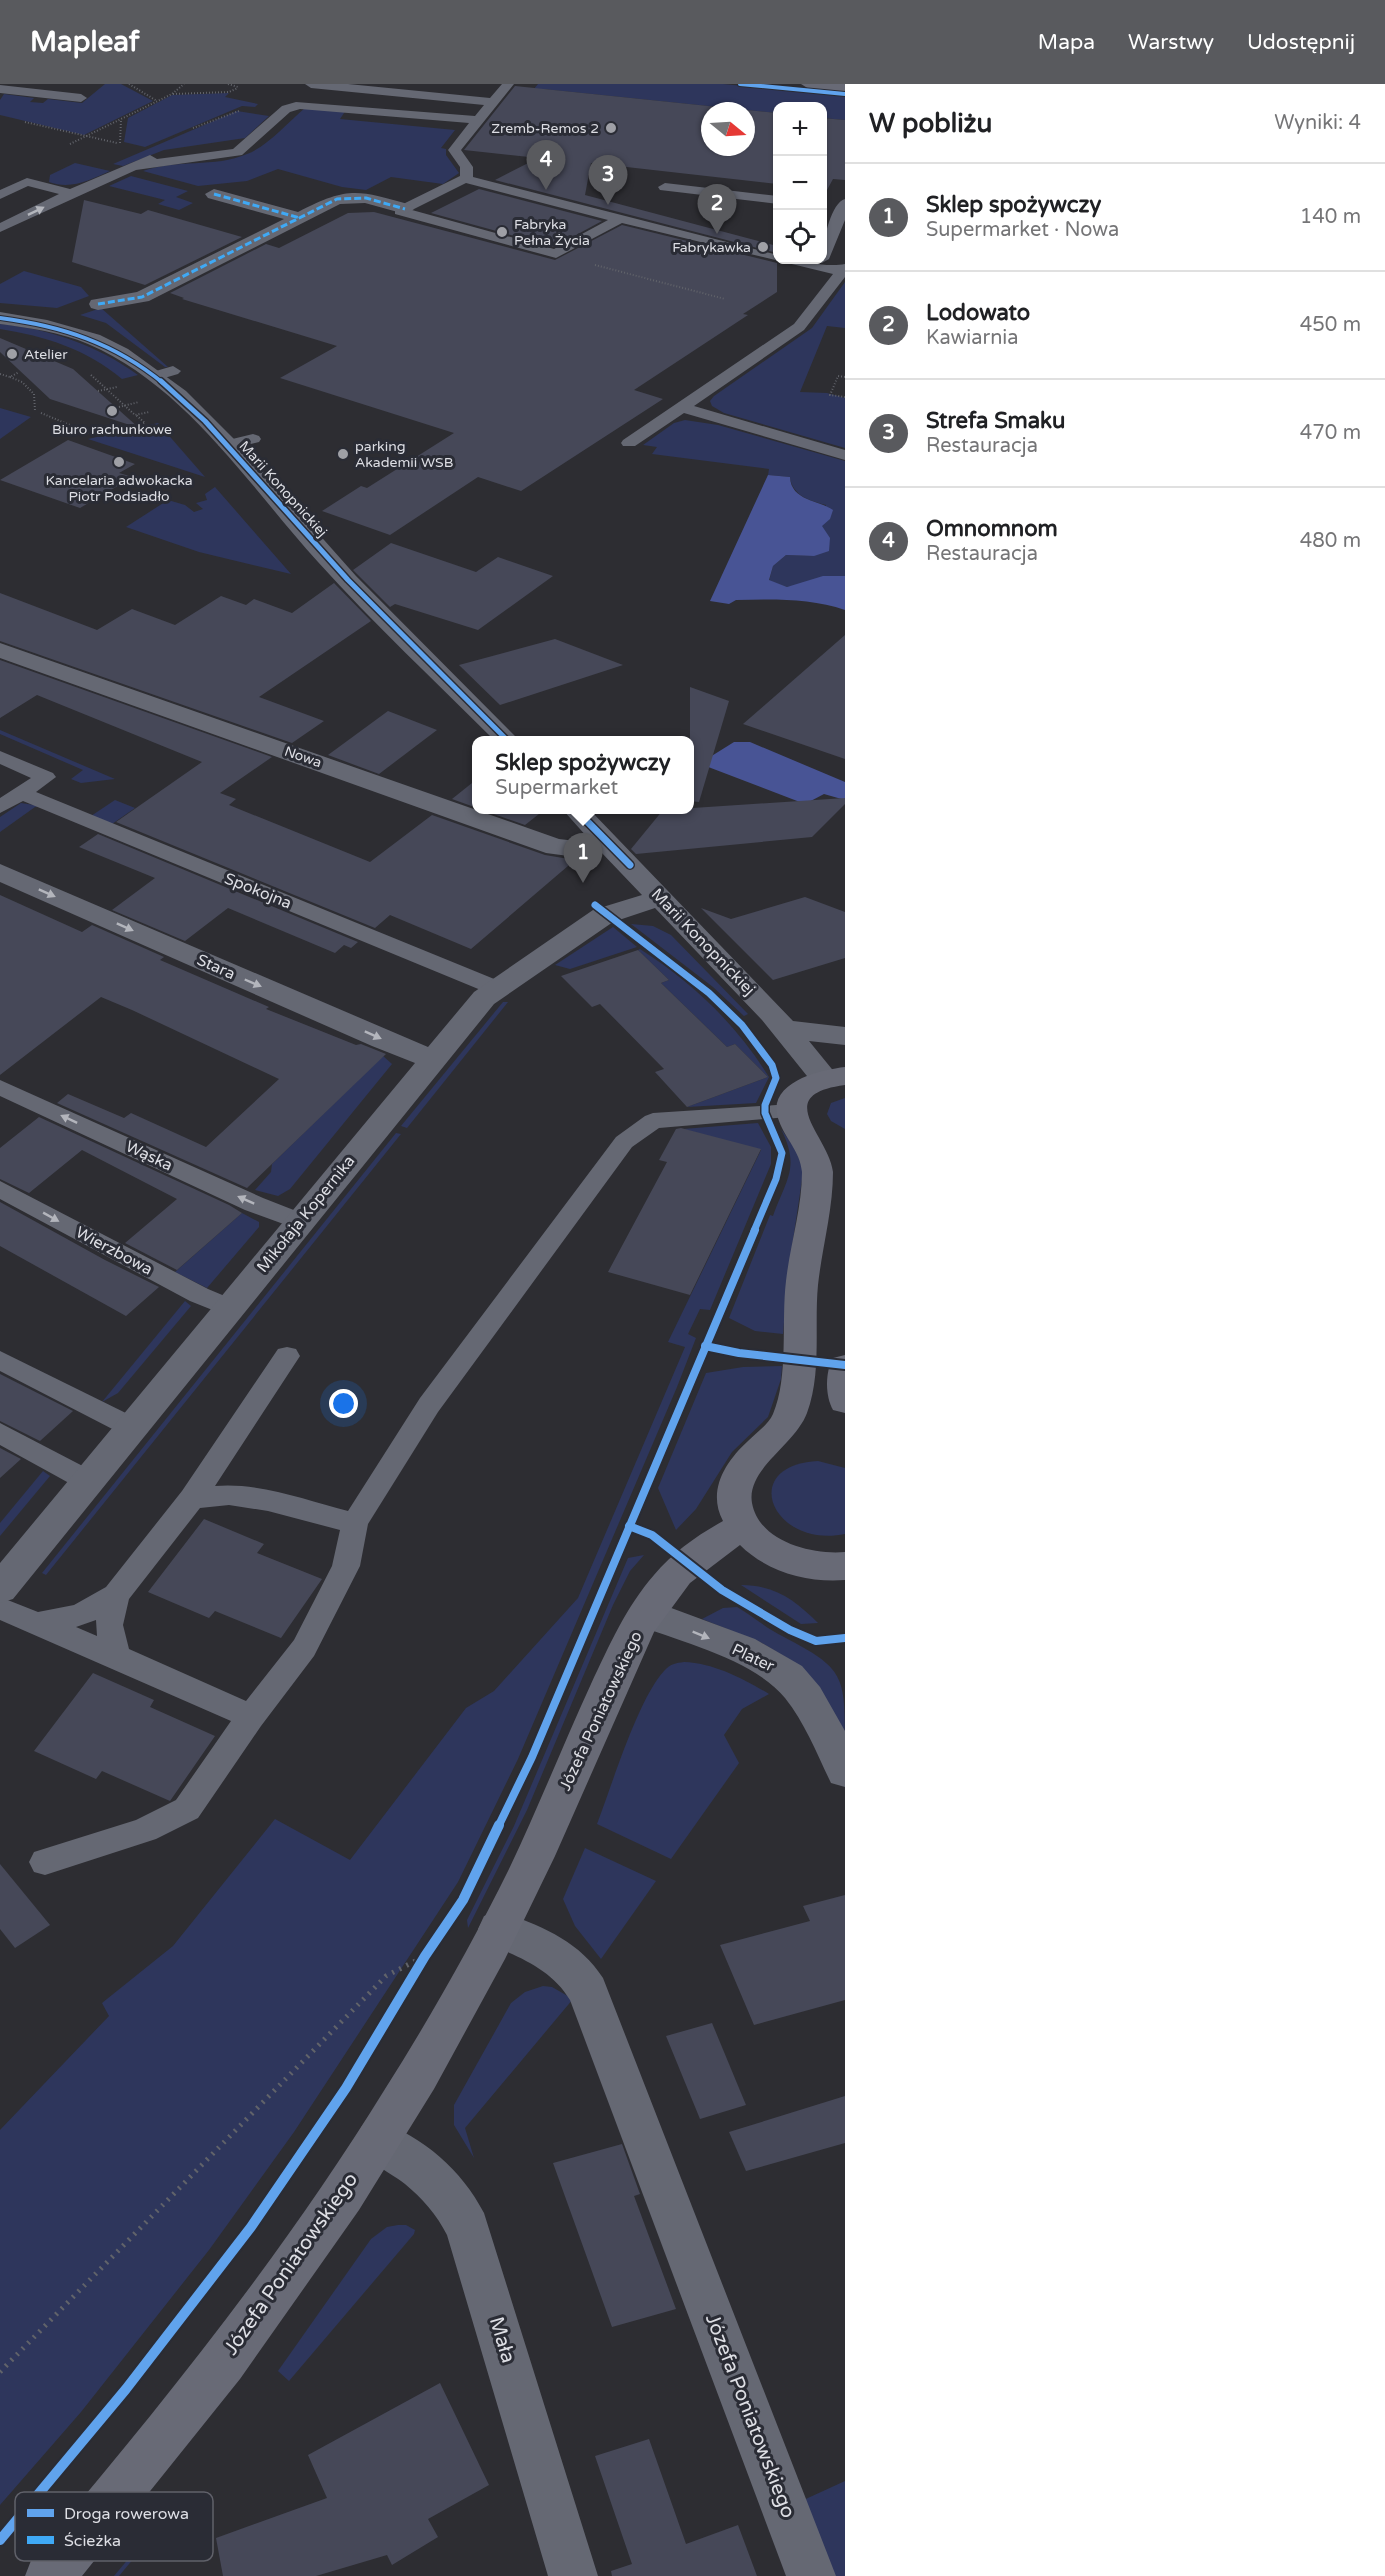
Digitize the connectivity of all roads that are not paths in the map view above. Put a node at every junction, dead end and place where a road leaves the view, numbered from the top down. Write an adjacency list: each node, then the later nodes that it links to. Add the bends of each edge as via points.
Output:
1 (6, 84): 6 (lane)
2 (310, 84): 8 (lane)
3 (508, 84): 8 (lane)
4 (809, 84): 5 (street)
5 (845, 88)
6 (0, 89): 7 (lane)
7 (81, 98)
8 (493, 102): 9 (lane)
9 (479, 120): 10 (lane, via 454,150 469,171); 12 (lane, via 304,104 286,109 244,147 229,154 134,166)
10 (465, 179): 17 (lane); 19 (lane)
11 (665, 187): 15 (lane)
12 (71, 193): 14 (lane, via 27,182); 20 (lane, one-way to 12)
13 (214, 194): 18 (street)
14 (0, 195)
15 (773, 200)
16 (840, 205): 21 (lane)
17 (405, 208): 18 (street, via 366,198 337,200); 19 (lane, via 400,211 556,254)
18 (300, 218): 25 (street, via 142,297)
19 (620, 219): 22 (lane)
20 (0, 228)
21 (827, 244)
22 (773, 258)
23 (826, 264): 24 (lane)
24 (843, 270): 27 (lane, via 804,322)
25 (98, 304)
26 (0, 318): 30 (street, Marii Konopnickiej, via 54,327 94,340 163,374)
27 (682, 407): 29 (lane); 31 (lane)
28 (253, 439): 30 (lane)
29 (629, 443)
30 (226, 445): 33 (street, Marii Konopnickiej, via 347,579)
31 (845, 455)
32 (0, 650): 38 (street, Nowa, via 555,847 576,849)
33 (502, 736)
34 (0, 757): 35 (lane, via 46,777)
35 (21, 793): 36 (lane); 41 (lane, Spokojna)
36 (0, 807)
37 (580, 814): 38 (street, Marii Konopnickiej)
38 (607, 841): 40 (street, Marii Konopnickiej)
39 (0, 872): 44 (street, Stara, one-way to 44)
40 (660, 898): 41 (street, Mikołaja Kopernika, via 603,916); 42 (street, Marii Konopnickiej)
41 (496, 988): 44 (street, Mikołaja Kopernika)
42 (785, 1029): 43 (street); 45 (street, Marii Konopnickiej)
43 (845, 1036)
44 (432, 1059): 49 (street, Mikołaja Kopernika)
45 (835, 1078): 47 (street, via 802,1090)
46 (0, 1087): 49 (lane, Wąska, one-way to 46)
47 (791, 1112): 59 (lane, via 653,1121 624,1142 429,1405); 60 (street, via 813,1151 818,1174 803,1273 795,1389 783,1427 746,1464 734,1485 735,1507)
48 (0, 1189): 50 (lane, Wierzbowa, one-way to 50)
49 (300, 1222): 50 (street, Mikołaja Kopernika)
50 (230, 1308): 55 (street, Mikołaja Kopernika)
51 (287, 1356): 58 (lane)
52 (0, 1360): 55 (lane)
53 (845, 1367): 54 (street)
54 (845, 1401)
55 (131, 1427): 57 (street, Mikołaja Kopernika)
56 (0, 1433): 57 (lane)
57 (88, 1481): 62 (street, Mikołaja Kopernika)
58 (192, 1498): 59 (lane, via 229,1495); 63 (lane)
59 (355, 1523): 68 (lane, via 345,1566 303,1648)
60 (745, 1526): 61 (street, via 766,1547 792,1561); 65 (street, Józefa Poniatowskiego, via 707,1548 676,1574)
61 (845, 1566)
62 (0, 1589)
63 (116, 1594): 66 (lane, via 80,1615); 67 (lane, via 109,1625)
64 (0, 1608): 66 (lane)
65 (647, 1614): 69 (street, Plater, one-way to 69, via 760,1659 790,1678 814,1711); 71 (street, Józefa Poniatowskiego, via 608,1688)
66 (38, 1623): 67 (lane)
67 (116, 1656): 68 (lane)
68 (251, 1717): 70 (lane, via 187,1809 145,1830)
69 (845, 1772)
70 (45, 1862)
71 (499, 1929): 72 (street, Józefa Poniatowskiego, via 426,2063); 77 (street, Józefa Poniatowskiego, via 556,1955 574,1969 588,1991)
72 (378, 2141): 73 (street, Józefa Poniatowskiego, via 252,2324); 76 (street, Mała, via 434,2177 458,2206)
73 (120, 2492)
74 (62, 2561): 75 (street, Józefa Poniatowskiego)
75 (50, 2576)
76 (573, 2576)
77 (811, 2576)

